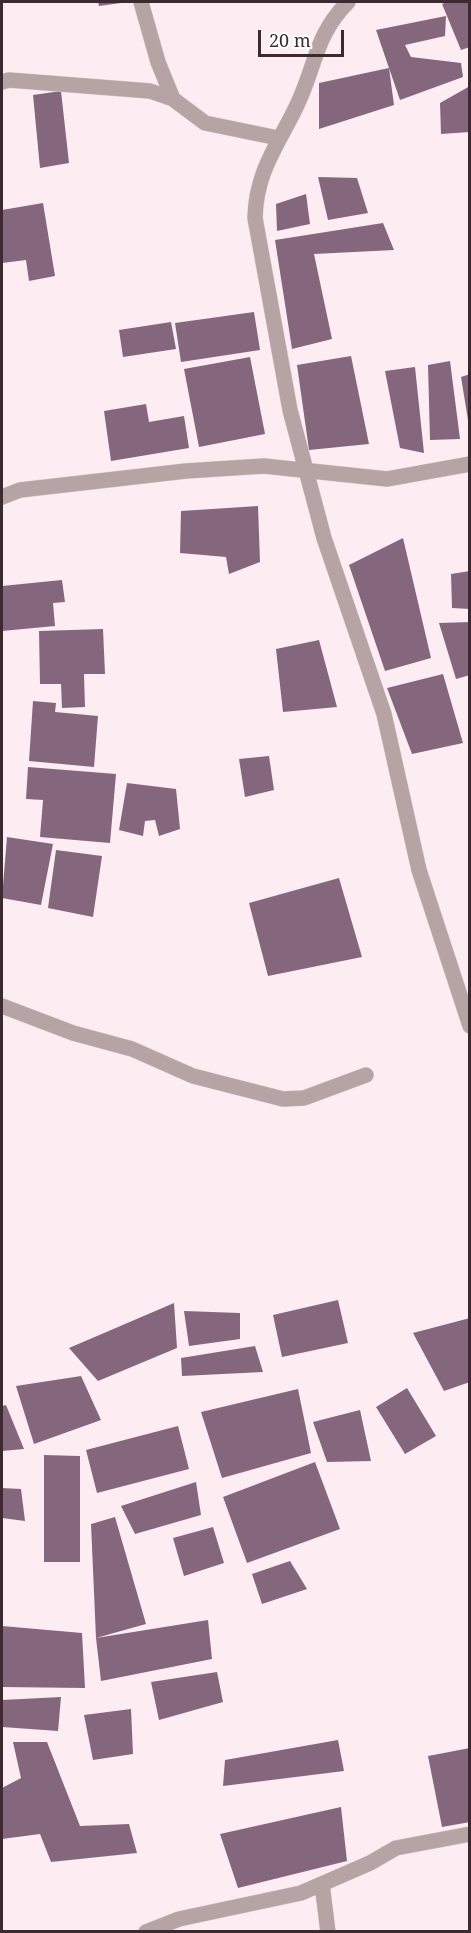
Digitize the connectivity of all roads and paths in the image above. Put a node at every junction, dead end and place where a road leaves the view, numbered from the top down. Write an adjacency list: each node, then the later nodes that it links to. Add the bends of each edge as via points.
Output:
1 (141, 2): 4 (street)
2 (348, 2): 5 (street, via 332,18 298,103)
3 (2, 82): 4 (street, via 150,91)
4 (173, 99): 5 (street, via 206,123)
5 (278, 138): 7 (street, via 256,194 255,218 290,410)
6 (470, 464): 7 (street, via 387,479)
7 (305, 469): 8 (street, via 264,466 186,471 20,490); 10 (street, via 324,538 384,714 419,870)
8 (2, 497)
9 (2, 1006): 11 (street, via 132,1049 193,1076 283,1099 304,1098)
10 (470, 1026)
11 (366, 1075)
12 (470, 1834): 13 (street, via 396,1848)
13 (322, 1884): 14 (street, via 301,1893 179,1919); 15 (street)
14 (146, 1932)
15 (328, 1932)

